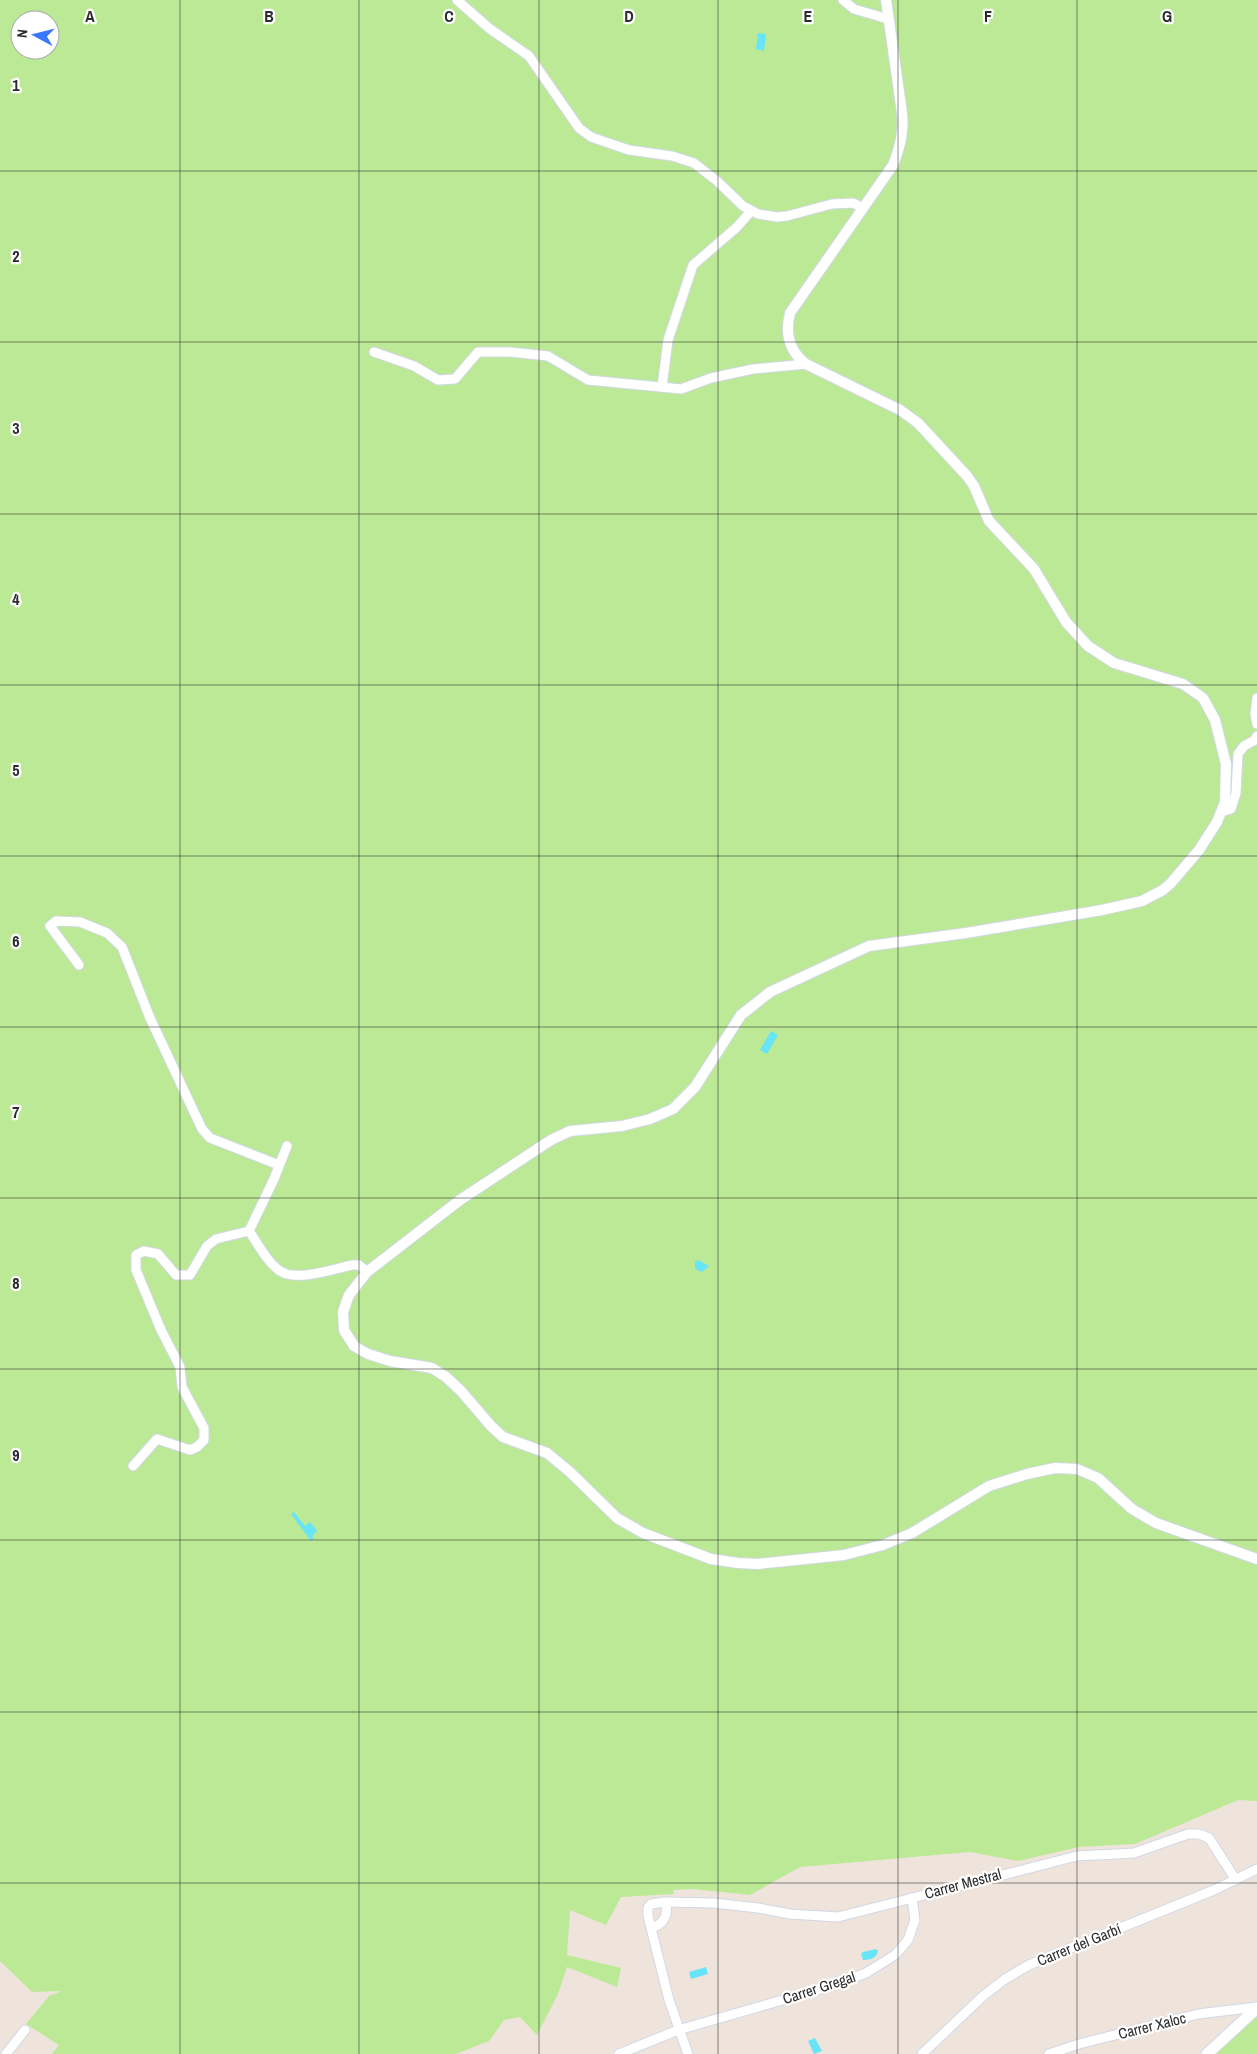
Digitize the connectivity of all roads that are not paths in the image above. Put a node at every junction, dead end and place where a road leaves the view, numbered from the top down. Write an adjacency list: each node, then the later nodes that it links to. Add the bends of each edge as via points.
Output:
1 (457, 0): 6 (street, via 490,29 529,56 584,132 624,149 672,156 694,163)
2 (843, 0): 4 (street, via 854,9)
3 (886, 0): 4 (street)
4 (888, 18): 5 (street, via 904,130 893,165)
5 (863, 208): 6 (street, via 853,204 832,204 777,217); 8 (street, via 790,314 789,340 795,353)
6 (751, 212): 9 (street, via 693,265 668,340)
7 (374, 352): 9 (street, via 414,366 438,380 455,379 478,352 510,352 548,356 588,380)
8 (806, 364): 9 (street, via 752,369 681,389); 13 (street, via 918,422 967,476 989,521 1034,569 1066,622 1088,646 1114,663 1182,684 1203,698 1216,720 1225,758 1226,788)
9 (662, 387)
10 (1257, 698): 11 (street)
11 (1257, 724)
12 (1256, 739): 13 (street, via 1238,754 1236,793 1231,810)
13 (1222, 812): 18 (street, via 1199,850 1177,877 1163,890 1142,901 966,933 869,946 770,992 741,1015 695,1087 673,1109 622,1126 570,1131 551,1140 460,1200)
14 (79, 965): 16 (street, via 50,926 56,921 80,922 107,933 122,947 150,1018 202,1129 220,1143)
15 (287, 1146): 16 (street)
16 (279, 1165): 17 (street)
17 (249, 1231): 18 (street, via 272,1264 286,1274 302,1276 352,1265 359,1265); 19 (street, via 216,1239 207,1246 190,1275 176,1275 158,1254 144,1251 136,1255 136,1270 142,1287 180,1367 182,1387 204,1428 204,1440 190,1450 156,1439)
18 (367, 1272): 20 (street, via 348,1295 343,1312 344,1330 354,1346 390,1361 432,1368 461,1391 490,1426 504,1436 547,1453 617,1518 643,1533 711,1559 758,1564 844,1555 882,1545 912,1533 990,1486 1055,1468 1077,1469 1098,1478 1132,1509 1156,1523)
19 (133, 1466)
20 (1257, 1559)
21 (1257, 1869): 22 (street, Carrer del Garbí)
22 (1236, 1880): 23 (street, Carrer Mestral, via 1209,1838 1194,1834 1139,1852 1076,1856); 32 (street, Carrer del Garbí, via 1024,1968 983,1996)
23 (912, 1898): 24 (street, Carrer Mestral, via 823,1918 714,1903); 28 (street, Carrer Gregal, via 916,1914 912,1931 895,1955 879,1966 835,1985)
24 (666, 1902): 25 (street, via 668,1911 665,1919); 25 (street, via 654,1903 648,1908)
25 (651, 1928): 28 (street)
26 (1257, 2008): 33 (street, Carrer Xaloc, via 1198,2014 1065,2047); 34 (main road)
27 (25, 2030): 29 (street)
28 (678, 2030): 30 (street, Carrer Gregal); 31 (street)
29 (6, 2054)
30 (619, 2054)
31 (688, 2054)
32 (922, 2054)
33 (1049, 2054)
34 (1207, 2054)

